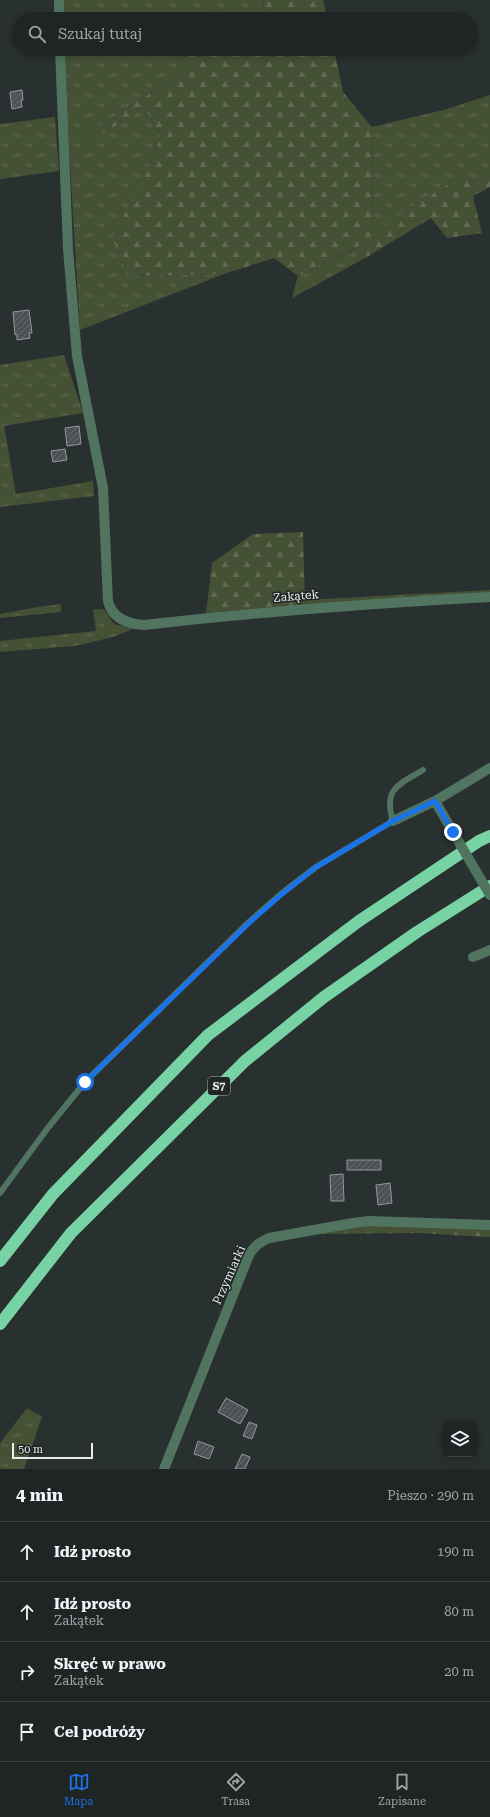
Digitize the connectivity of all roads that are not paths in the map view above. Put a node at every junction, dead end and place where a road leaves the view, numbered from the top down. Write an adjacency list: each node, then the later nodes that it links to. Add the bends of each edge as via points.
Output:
1 (58, 0): 2 (street)
2 (59, 12)
3 (60, 56): 4 (street, Zakątek, via 68,249 77,356 103,488 110,609 118,618 144,625 371,603)
4 (490, 597)
5 (490, 768): 7 (street)
6 (423, 770): 8 (lane, via 404,781 390,795 389,807)
7 (435, 801): 8 (street); 11 (street, bridge)
8 (393, 821): 14 (lane, via 316,867 250,922 85,1082 47,1128)
9 (490, 836): 16 (highway, via 360,921 208,1036 53,1194)
10 (490, 886): 17 (highway, S7, via 417,932 324,997 245,1061 71,1233)
11 (490, 895)
12 (490, 950): 13 (street)
13 (473, 957)
14 (0, 1193)
15 (490, 1225): 18 (street, Przymiarki, via 353,1222 269,1238 261,1242 249,1255)
16 (0, 1261)
17 (0, 1324)
18 (164, 1469)

